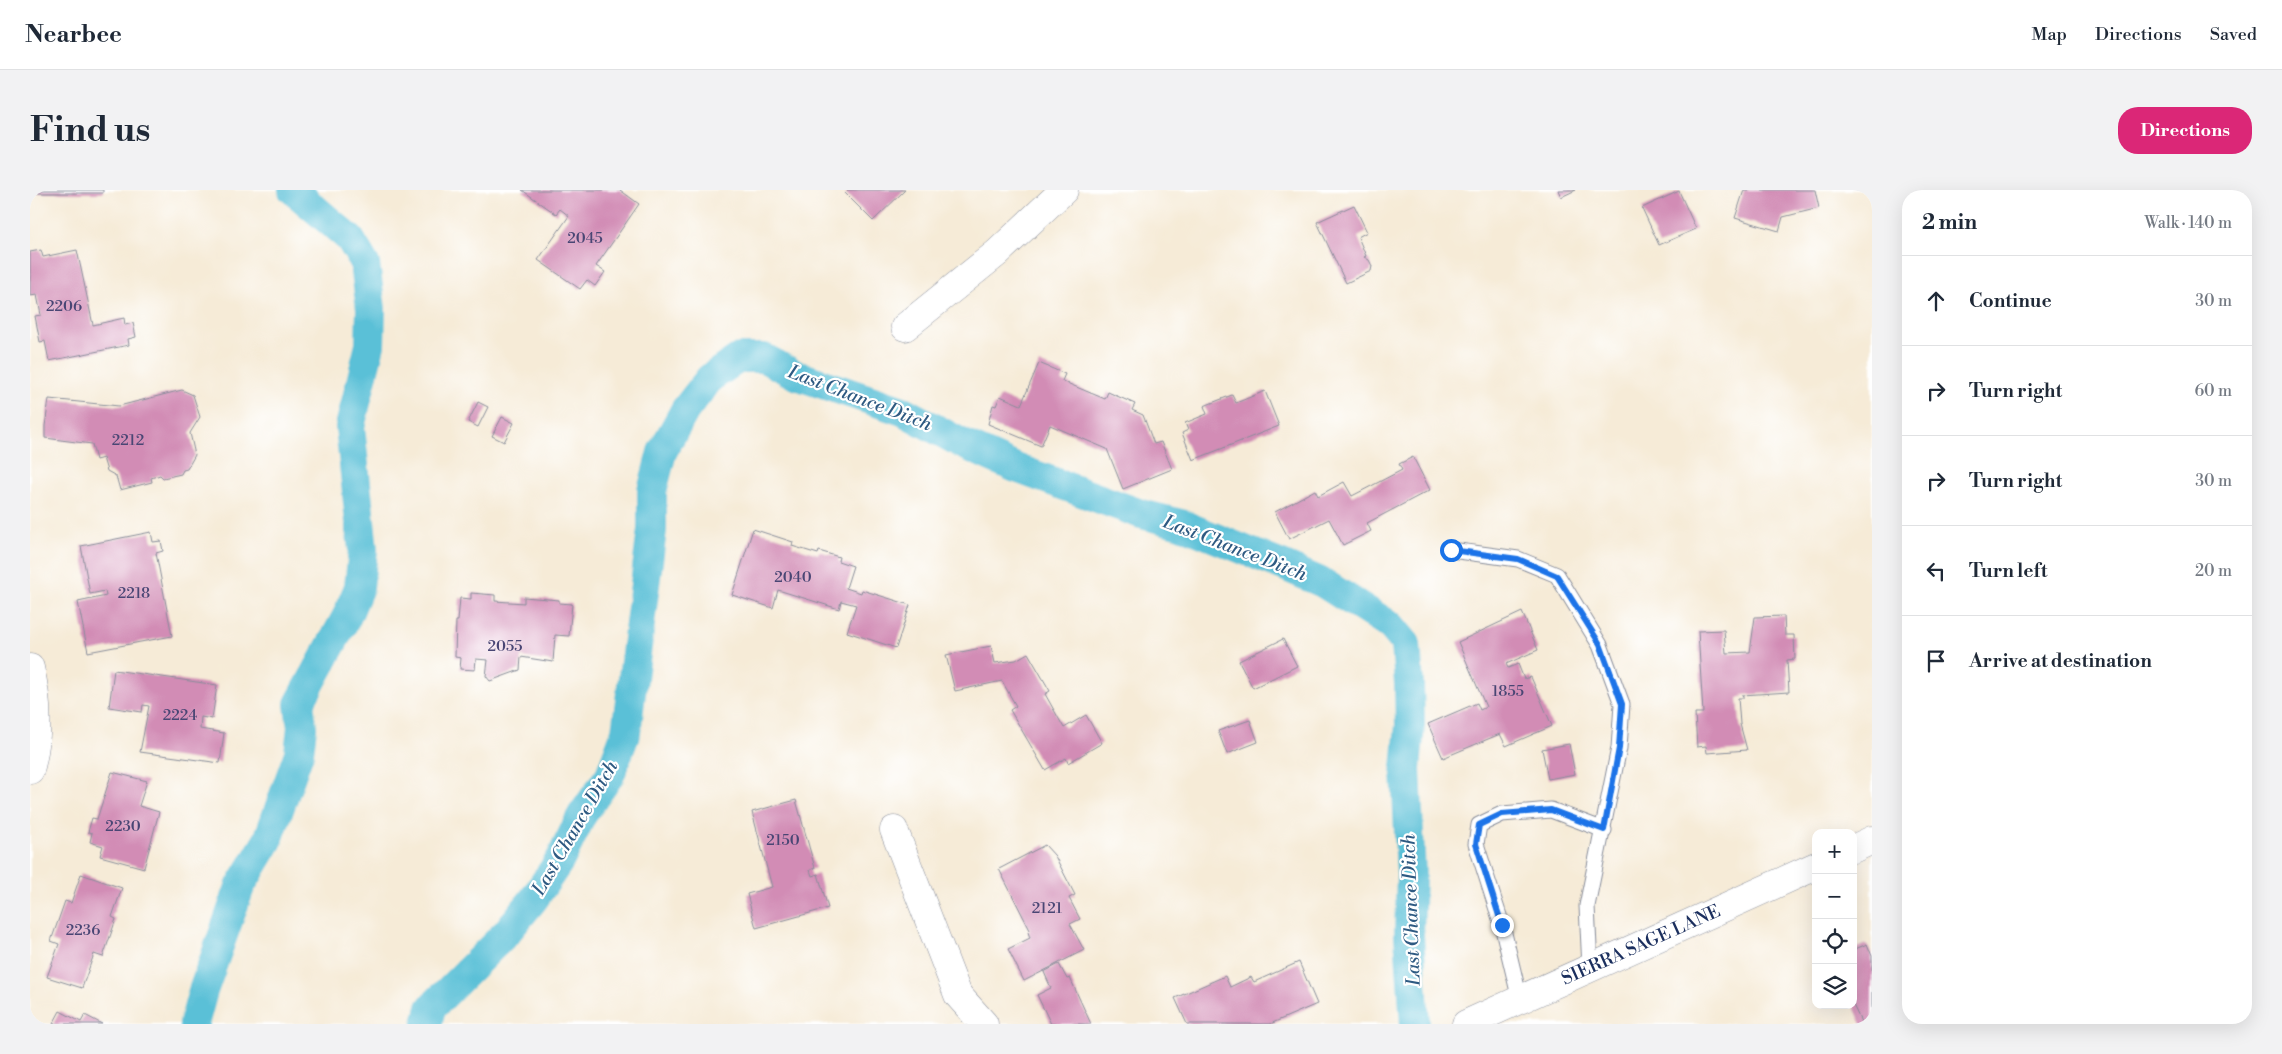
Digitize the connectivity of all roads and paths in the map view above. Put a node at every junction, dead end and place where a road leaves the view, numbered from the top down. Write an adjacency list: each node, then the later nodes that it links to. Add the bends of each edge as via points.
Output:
1 (1064, 190): 2 (street, via 996,252)
2 (905, 327)
3 (1451, 550): 7 (lane, via 1518,559 1557,576 1600,644 1622,704 1619,748)
4 (30, 668): 5 (street, via 37,723)
5 (30, 770)
6 (894, 830): 13 (street, via 958,996)
7 (1604, 830): 11 (lane, via 1587,906); 12 (lane, via 1551,810 1502,814 1479,825 1476,844 1502,925)
8 (1872, 840): 9 (street)
9 (1857, 847)
10 (1812, 868): 11 (street, SIERRA SAGE LANE)
11 (1590, 968): 12 (street, SIERRA SAGE LANE)
12 (1520, 1000): 14 (street, SIERRA SAGE LANE)
13 (984, 1024)
14 (1466, 1024)

